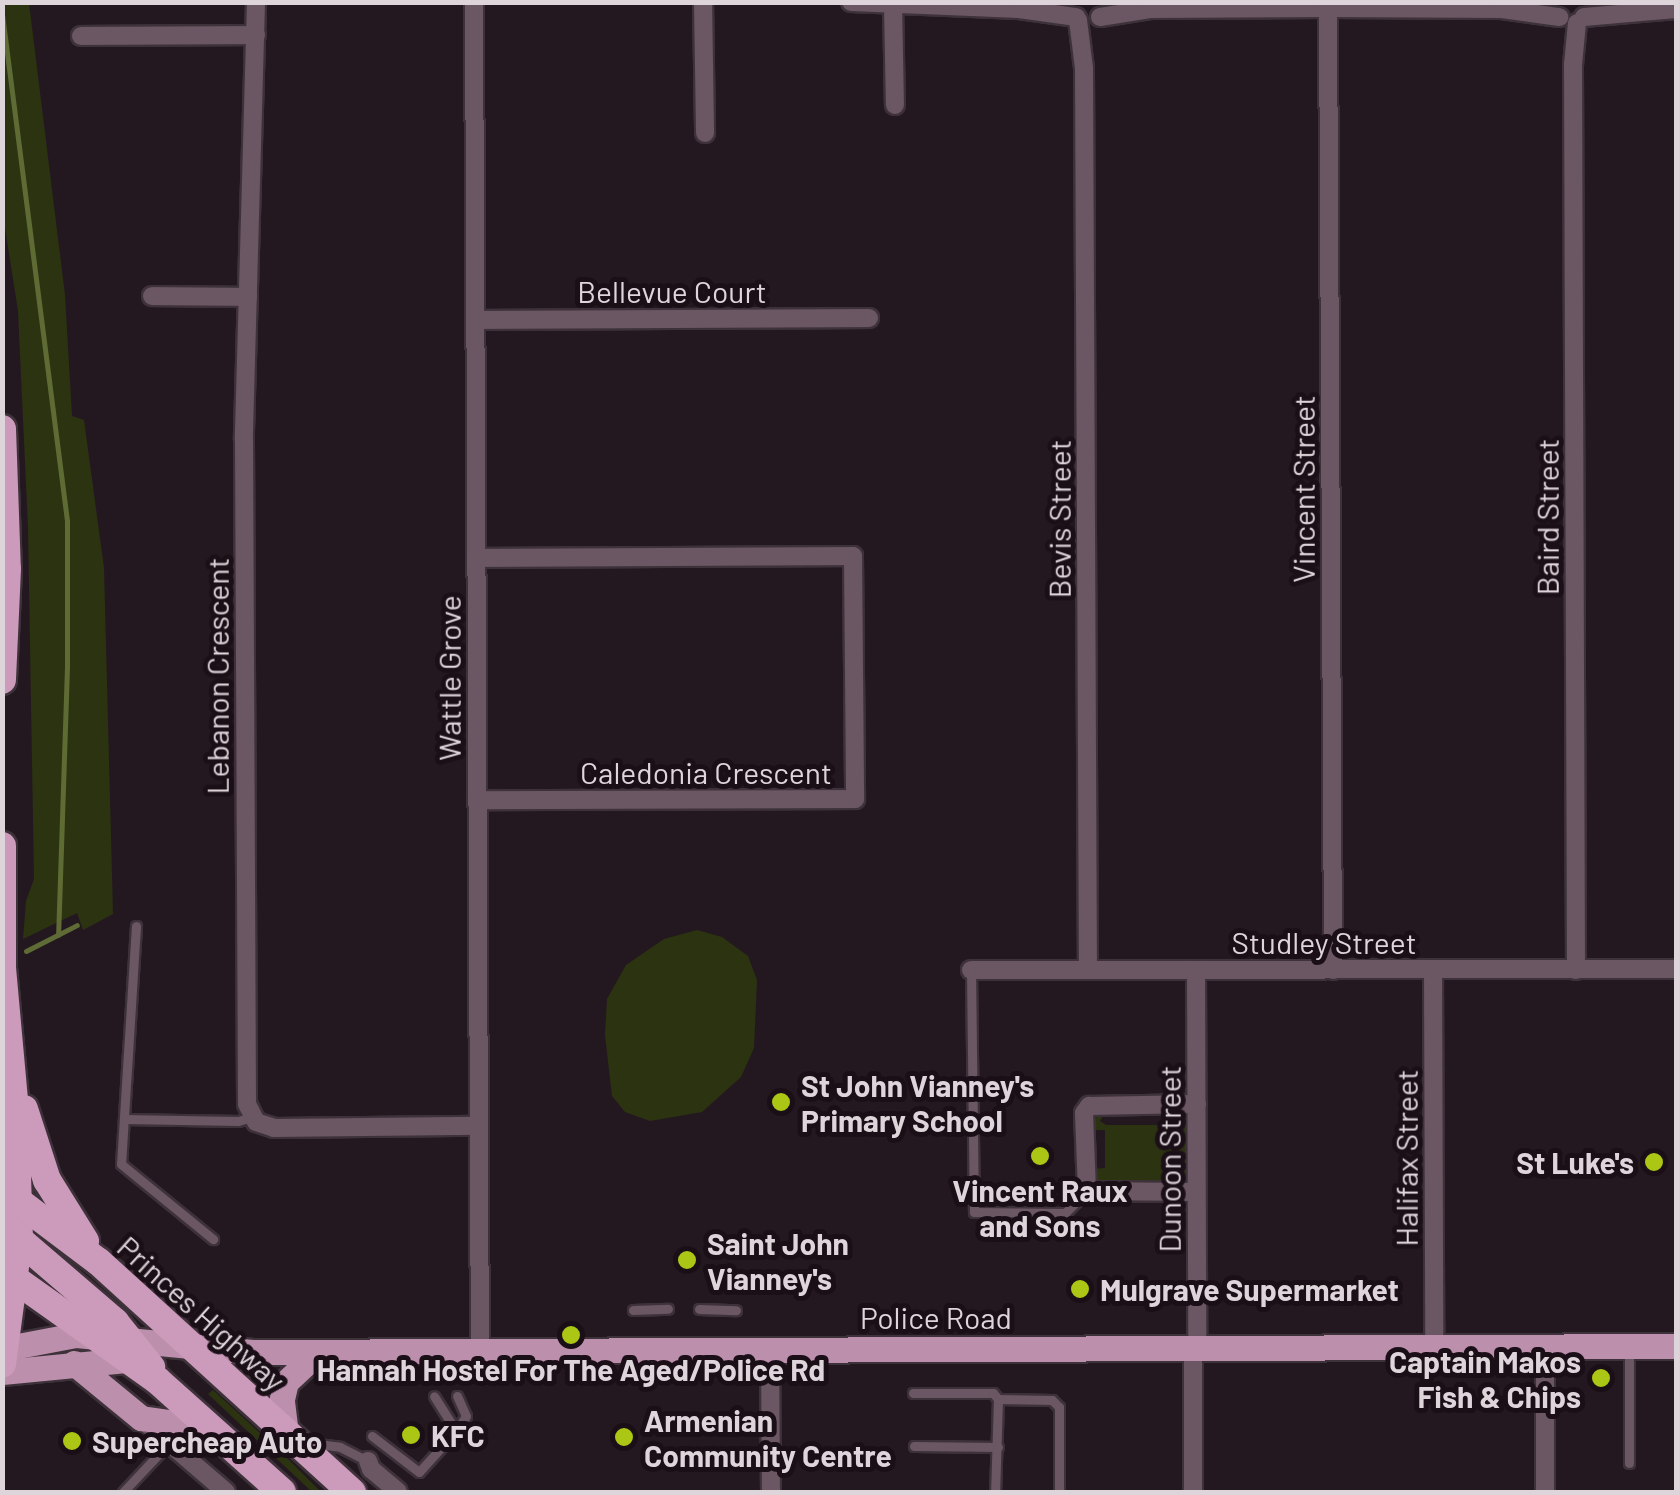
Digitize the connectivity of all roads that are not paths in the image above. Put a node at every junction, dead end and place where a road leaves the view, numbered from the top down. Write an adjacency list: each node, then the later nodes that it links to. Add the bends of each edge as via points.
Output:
1 (256, 2): 15 (street, Lebanon Crescent)
2 (474, 2): 22 (street, Wattle Grove)
3 (704, 2): 18 (street)
4 (851, 2): 7 (street)
5 (1544, 2): 10 (street)
6 (1600, 2): 11 (street)
7 (863, 3): 8 (street)
8 (894, 4): 13 (street); 17 (street)
9 (1328, 8): 10 (street); 13 (street); 34 (street, Vincent Street)
10 (1502, 9): 14 (street)
11 (1644, 9): 12 (street); 14 (street)
12 (1676, 9)
13 (1088, 11): 32 (street, Bevis Street)
14 (1572, 14): 36 (street, Baird Street)
15 (256, 35): 16 (street); 20 (street, Lebanon Crescent)
16 (81, 36)
17 (895, 105)
18 (705, 133)
19 (152, 296): 20 (street)
20 (248, 297): 39 (street, Lebanon Crescent, via 245,1020)
21 (869, 318): 22 (street, Bellevue Court)
22 (475, 320): 24 (street, Wattle Grove)
23 (2, 430): 25 (highway)
24 (476, 558): 26 (street, Wattle Grove); 26 (street, Caledonia Crescent, via 853,556 855,800)
25 (2, 680)
26 (477, 800): 41 (street, Wattle Grove)
27 (2, 846): 29 (highway)
28 (136, 926): 40 (lane)
29 (2, 966): 37 (highway)
30 (1676, 969): 36 (street, Studley Street)
31 (971, 970): 32 (street, Studley Street); 42 (lane, via 974,1212 1065,1213)
32 (1088, 970): 33 (street, Studley Street)
33 (1196, 970): 34 (street, Studley Street); 38 (street, Dunoon Street)
34 (1332, 970): 35 (street, Studley Street)
35 (1432, 970): 36 (street, Studley Street); 54 (street, Halifax Street)
36 (1576, 970)
37 (12, 1069): 43 (highway); 47 (highway, via 50,1185)
38 (1197, 1104): 42 (street, via 1086,1108); 44 (street, Dunoon Street)
39 (252, 1116): 40 (lane, via 238,1122); 41 (street, via 274,1128)
40 (124, 1119): 46 (lane, via 121,1164)
41 (480, 1126): 62 (street, Wattle Grove)
42 (1087, 1191): 44 (street)
43 (10, 1192): 45 (highway); 47 (highway, Princes Highway)
44 (1196, 1192): 58 (street, Dunoon Street)
45 (21, 1239): 48 (highway); 64 (highway)
46 (213, 1239)
47 (100, 1262): 59 (highway, Princes Highway)
48 (9, 1275): 53 (highway); 63 (highway)
49 (668, 1309): 51 (lane)
50 (700, 1309): 52 (lane)
51 (633, 1310)
52 (736, 1310)
53 (95, 1336): 63 (main road, via 54,1336); 64 (highway)
54 (1434, 1346): 55 (main road, Police Road); 58 (main road, Police Road)
55 (1545, 1346): 56 (main road, Police Road); 89 (street)
56 (1630, 1346): 57 (main road, Police Road); 79 (lane)
57 (1676, 1346)
58 (1195, 1347): 60 (main road, Police Road); 88 (street, Dunoon Street)
59 (196, 1350): 61 (main road, Police Road); 64 (main road, Police Road); 74 (highway, Princes Highway)
60 (770, 1351): 62 (main road, Police Road); 85 (street)
61 (318, 1352): 62 (main road, Police Road); 74 (main road, via 285,1384)
62 (480, 1353)
63 (3, 1357): 65 (main road, Police Road)
64 (141, 1360): 65 (main road, Police Road); 71 (highway)
65 (74, 1363): 70 (main road)
66 (914, 1393): 69 (lane, via 993,1393)
67 (434, 1396): 72 (lane)
68 (457, 1396): 72 (lane, via 466,1416)
69 (998, 1399): 77 (lane); 87 (lane, via 1052,1400 1060,1407)
70 (139, 1417): 71 (main road); 75 (street)
71 (210, 1428): 82 (highway)
72 (456, 1431): 73 (lane, via 420,1472)
73 (372, 1436)
74 (291, 1438): 78 (lane, via 340,1447); 83 (highway, Princes Highway)
75 (169, 1443): 80 (lane); 81 (street)
76 (914, 1446): 77 (lane)
77 (998, 1447): 86 (lane)
78 (368, 1461): 84 (street)
79 (1630, 1463)
80 (123, 1492)
81 (226, 1492)
82 (282, 1492)
83 (352, 1492)
84 (398, 1492)
85 (770, 1492)
86 (998, 1492)
87 (1059, 1492)
88 (1193, 1492)
89 (1545, 1492)

